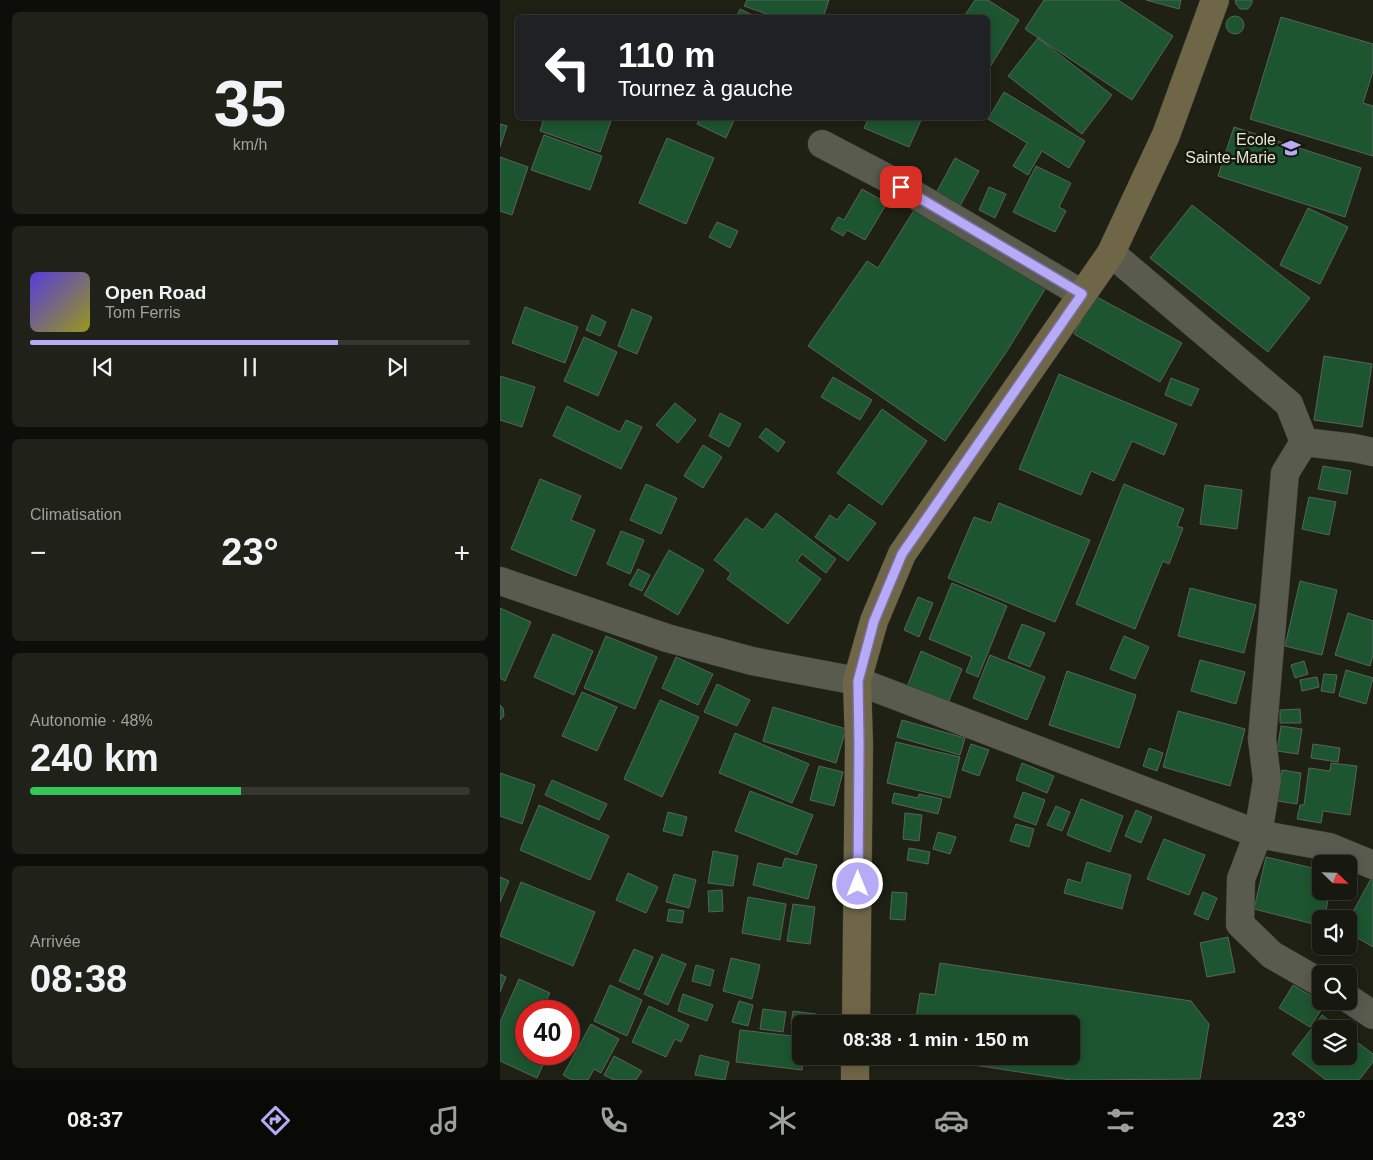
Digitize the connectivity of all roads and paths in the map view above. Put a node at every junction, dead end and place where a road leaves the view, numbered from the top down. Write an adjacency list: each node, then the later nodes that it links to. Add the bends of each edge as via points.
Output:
1 (1214, 0): 3 (street, via 1166,135)
2 (822, 144): 4 (street, via 885,177)
3 (1111, 253): 4 (street); 5 (street, via 1289,404)
4 (1082, 294): 8 (street, via 902,554 874,621)
5 (1304, 442): 6 (street); 9 (street, via 1285,473 1262,739 1267,780)
6 (1373, 452)
7 (500, 581): 8 (street, via 667,638 752,661)
8 (858, 681): 9 (street); 13 (street)
9 (1258, 834): 10 (street, via 1330,847); 11 (street, via 1241,879 1240,924 1272,955)
10 (1373, 865)
11 (1312, 978)
12 (1357, 1004): 14 (street)
13 (856, 1015)
14 (1373, 1015)
15 (855, 1065): 16 (street)
16 (855, 1080)

